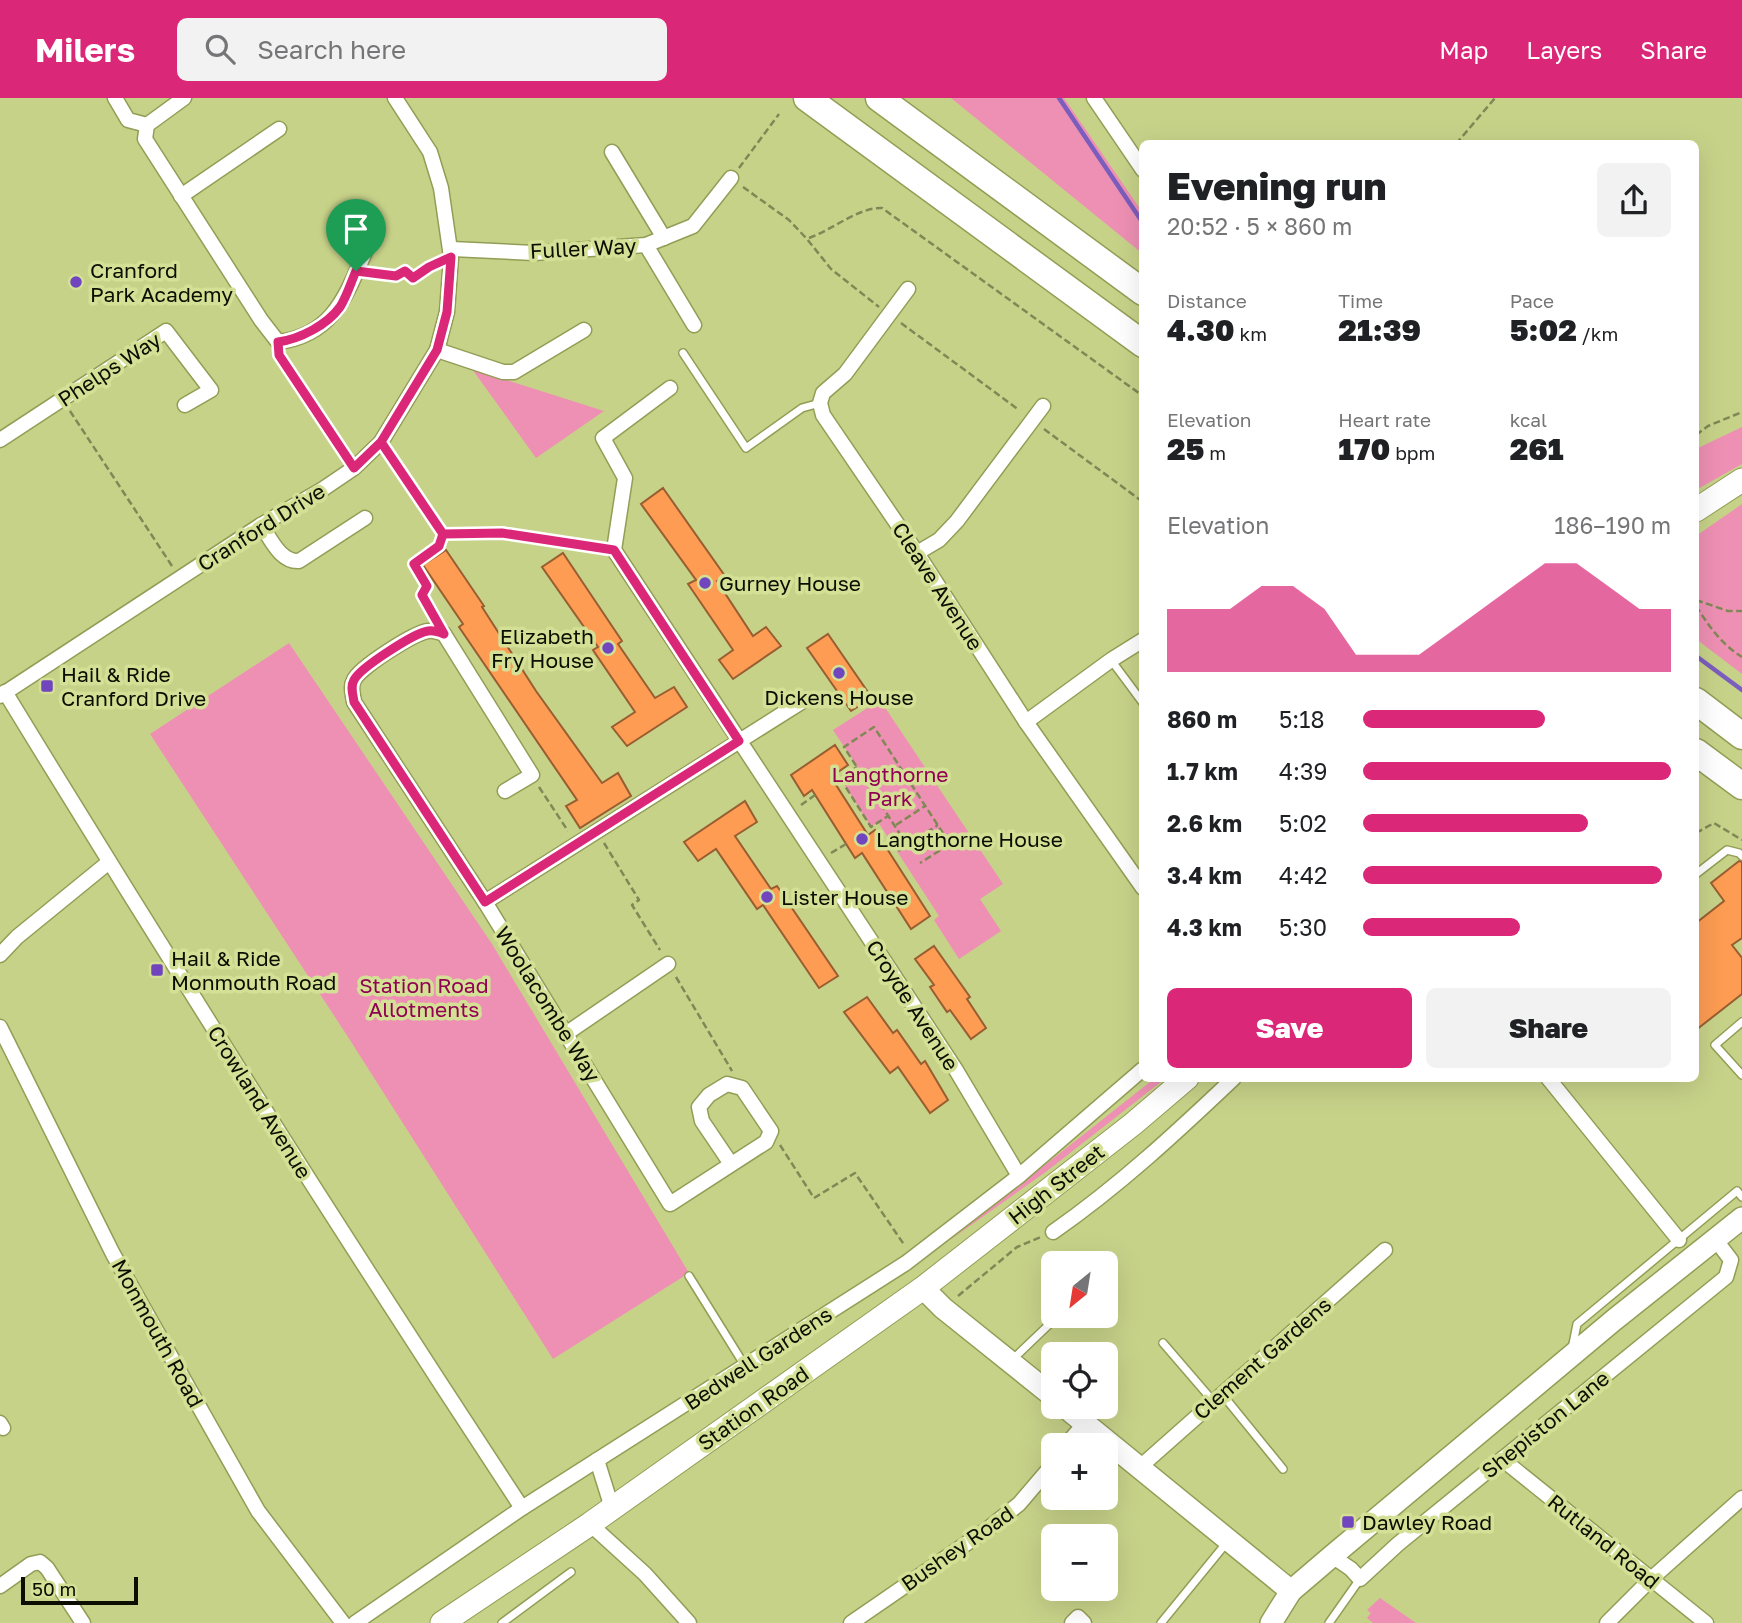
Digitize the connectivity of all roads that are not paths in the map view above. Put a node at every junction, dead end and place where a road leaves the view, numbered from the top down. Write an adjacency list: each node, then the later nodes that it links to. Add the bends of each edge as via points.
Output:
1 (115, 98): 7 (street, via 128,120)
2 (184, 98): 7 (street)
3 (395, 98): 16 (street, Cranford Drive, via 430,152)
4 (807, 98): 21 (highway)
5 (878, 98): 18 (highway)
6 (1094, 98): 10 (street)
7 (147, 125): 12 (street, via 145,139)
8 (279, 129): 12 (street)
9 (612, 152): 13 (street)
10 (1139, 164)
11 (731, 178): 13 (street, Fuller Way, via 693,226)
12 (181, 196): 14 (street, via 278,342 324,323 340,307)
13 (664, 238): 15 (street, Fuller Way)
14 (369, 243)
15 (646, 245): 16 (street, Fuller Way); 19 (street)
16 (452, 253): 22 (street, Cranford Drive, via 447,312)
17 (908, 289): 25 (street, via 845,374 823,393)
18 (1139, 289)
19 (694, 325)
20 (584, 330): 22 (street, via 514,372)
21 (1139, 341)
22 (437, 350): 32 (street, Cranford Drive, via 381,442 354,468)
23 (683, 353): 25 (lane, via 746,448 802,408)
24 (670, 388): 42 (street, Croyde Avenue, via 603,438 625,478 614,550)
25 (820, 403): 33 (street, Cleave Avenue, via 823,415)
26 (186, 405): 28 (street, Phelps Way, via 211,390 166,331)
27 (1043, 406): 33 (street, via 957,521)
28 (0, 440)
29 (1742, 480): 30 (main road)
30 (1699, 508)
31 (365, 518): 32 (street, via 299,561 284,559)
32 (261, 525): 36 (street, Cranford Drive)
33 (918, 553): 40 (street, Cleave Avenue)
34 (1139, 642): 35 (street)
35 (1111, 660): 37 (lane); 40 (street)
36 (3, 694): 47 (street, Crowland Avenue)
37 (1139, 698)
38 (806, 699): 42 (street)
39 (1699, 703): 41 (highway)
40 (1026, 722): 49 (street, Cleave Avenue)
41 (1742, 736)
42 (739, 741): 50 (street); 62 (street, Croyde Avenue, via 956,1070)
43 (1699, 754): 44 (highway)
44 (1742, 786)
45 (505, 791): 50 (street, Woolacombe Way, via 531,775 444,634 431,630 418,634 363,668 352,684 354,702)
46 (1742, 856): 48 (lane, via 1727,850)
47 (109, 862): 51 (street); 88 (street, Crowland Avenue, via 384,1299)
48 (1699, 872)
49 (1139, 882)
50 (485, 902): 55 (street, Woolacombe Way)
51 (0, 955)
52 (668, 964): 55 (street)
53 (1742, 1022): 57 (lane, via 1715,1045)
54 (0, 1027): 99 (street, Monmouth Road, via 113,1254 258,1511)
55 (567, 1034): 61 (street, Woolacombe Way, via 670,1204)
56 (1139, 1072): 62 (street, Bedwell Gardens)
57 (1742, 1075)
58 (1182, 1082): 71 (main road, High Street)
59 (1230, 1082): 65 (street, via 1150,1157)
60 (1551, 1082): 67 (street)
61 (731, 1164): 61 (street, Woolacombe Way, via 766,1142 771,1131 742,1088 727,1084 699,1107 702,1121)
62 (1018, 1176): 76 (street, Bedwell Gardens, via 913,1257)
63 (1742, 1197): 67 (lane, via 1737,1191)
64 (1742, 1218): 66 (street, Shepiston Lane)
65 (1053, 1231)
66 (1715, 1239): 69 (street, Shepiston Lane); 74 (street, Shepiston Lane)
67 (1679, 1240): 74 (lane, via 1577,1324)
68 (1385, 1250): 78 (street, Clement Gardens)
69 (1737, 1264): 82 (street, Shepiston Lane)
70 (689, 1276): 76 (lane)
71 (923, 1288): 75 (street); 89 (main road, Station Road)
72 (1045, 1328): 75 (lane)
73 (1163, 1343): 78 (lane)
74 (1570, 1357): 92 (street, Shepiston Lane)
75 (1010, 1362): 77 (street)
76 (745, 1366): 83 (street, Bedwell Gardens)
77 (1041, 1387)
78 (1217, 1397): 84 (street, Clement Gardens); 85 (lane)
79 (1080, 1419): 80 (street)
80 (1085, 1423): 81 (street); 84 (street)
81 (1076, 1433)
82 (1503, 1459): 94 (street, Rutland Road); 95 (street, Shepiston Lane)
83 (597, 1460): 88 (street, Bedwell Gardens); 89 (street)
84 (1140, 1467): 91 (street)
85 (1283, 1469)
86 (1041, 1478): 104 (street, Bushey Road, via 989,1528)
87 (1742, 1498): 94 (street)
88 (522, 1508): 100 (street, Bedwell Gardens)
89 (612, 1508): 90 (main road, Station Road)
90 (590, 1524): 101 (main road, Station Road); 103 (street, via 645,1574)
91 (1228, 1541): 97 (street); 107 (lane)
92 (1332, 1556): 95 (street); 97 (street, Shepiston Lane)
93 (571, 1572): 102 (lane)
94 (1651, 1578): 110 (street); 111 (street, Rutland Road)
95 (1360, 1579): 109 (lane)
96 (0, 1586): 98 (street, via 31,1563 40,1562)
97 (1291, 1591): 108 (street)
98 (83, 1623)
99 (343, 1623)
100 (355, 1623)
101 (442, 1623)
102 (502, 1623)
103 (689, 1623)
104 (851, 1623)
105 (1072, 1623): 106 (street, via 1078,1617)
106 (1084, 1623)
107 (1161, 1623)
108 (1270, 1623)
109 (1329, 1623)
110 (1607, 1623)
111 (1706, 1623)

